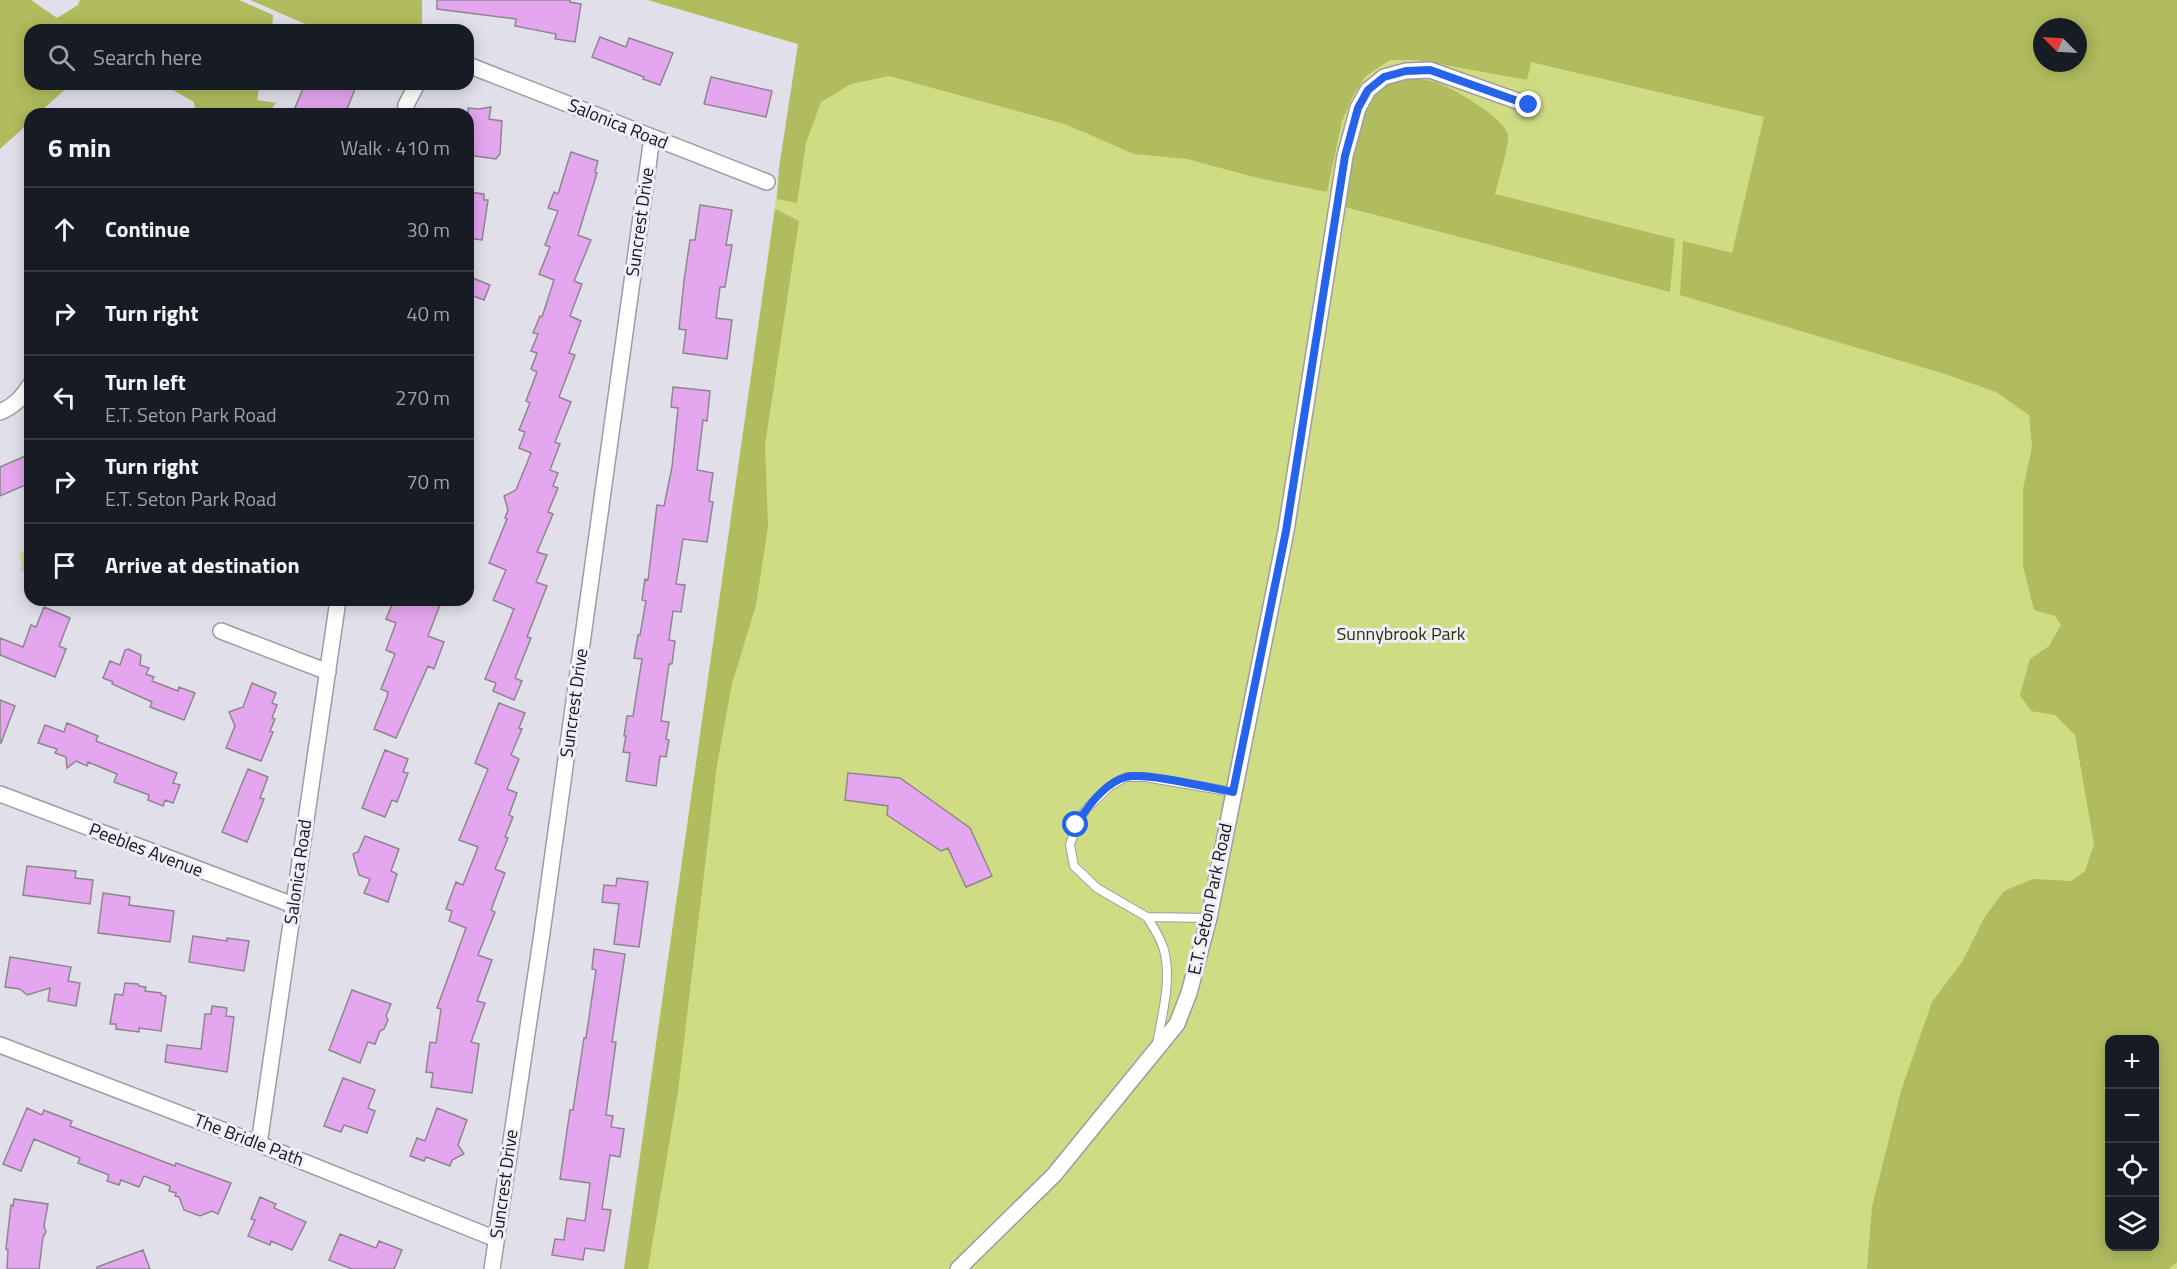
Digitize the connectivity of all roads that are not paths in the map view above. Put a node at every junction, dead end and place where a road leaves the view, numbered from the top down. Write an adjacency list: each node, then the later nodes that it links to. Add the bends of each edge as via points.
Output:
1 (474, 67): 5 (street, Salonica Road)
2 (414, 90): 4 (street)
3 (1529, 105): 12 (street, E.T. Seton Park Road, via 1430,70 1384,77 1368,90 1358,108 1345,156 1286,531)
4 (406, 108)
5 (652, 137): 6 (street, Salonica Road); 20 (street, Suncrest Drive)
6 (767, 182)
7 (24, 395): 8 (street)
8 (0, 412)
9 (337, 606): 11 (street, Salonica Road)
10 (220, 631): 11 (street)
11 (328, 672): 14 (street, Salonica Road)
12 (1233, 792): 15 (lane, via 1126,777 1086,809 1070,845 1074,866 1097,888); 16 (street, E.T. Seton Park Road)
13 (0, 794): 14 (street, Peebles Avenue)
14 (293, 905): 19 (street, Salonica Road)
15 (1147, 917): 16 (lane); 18 (lane, via 1164,949 1167,968)
16 (1209, 918): 18 (street, E.T. Seton Park Road, via 1177,1024)
17 (0, 1045): 19 (street, The Bridle Path)
18 (1156, 1049): 22 (street, E.T. Seton Park Road, via 1054,1175)
19 (259, 1144): 20 (street, The Bridle Path)
20 (496, 1239): 21 (street, Suncrest Drive)
21 (492, 1269)
22 (958, 1269)

